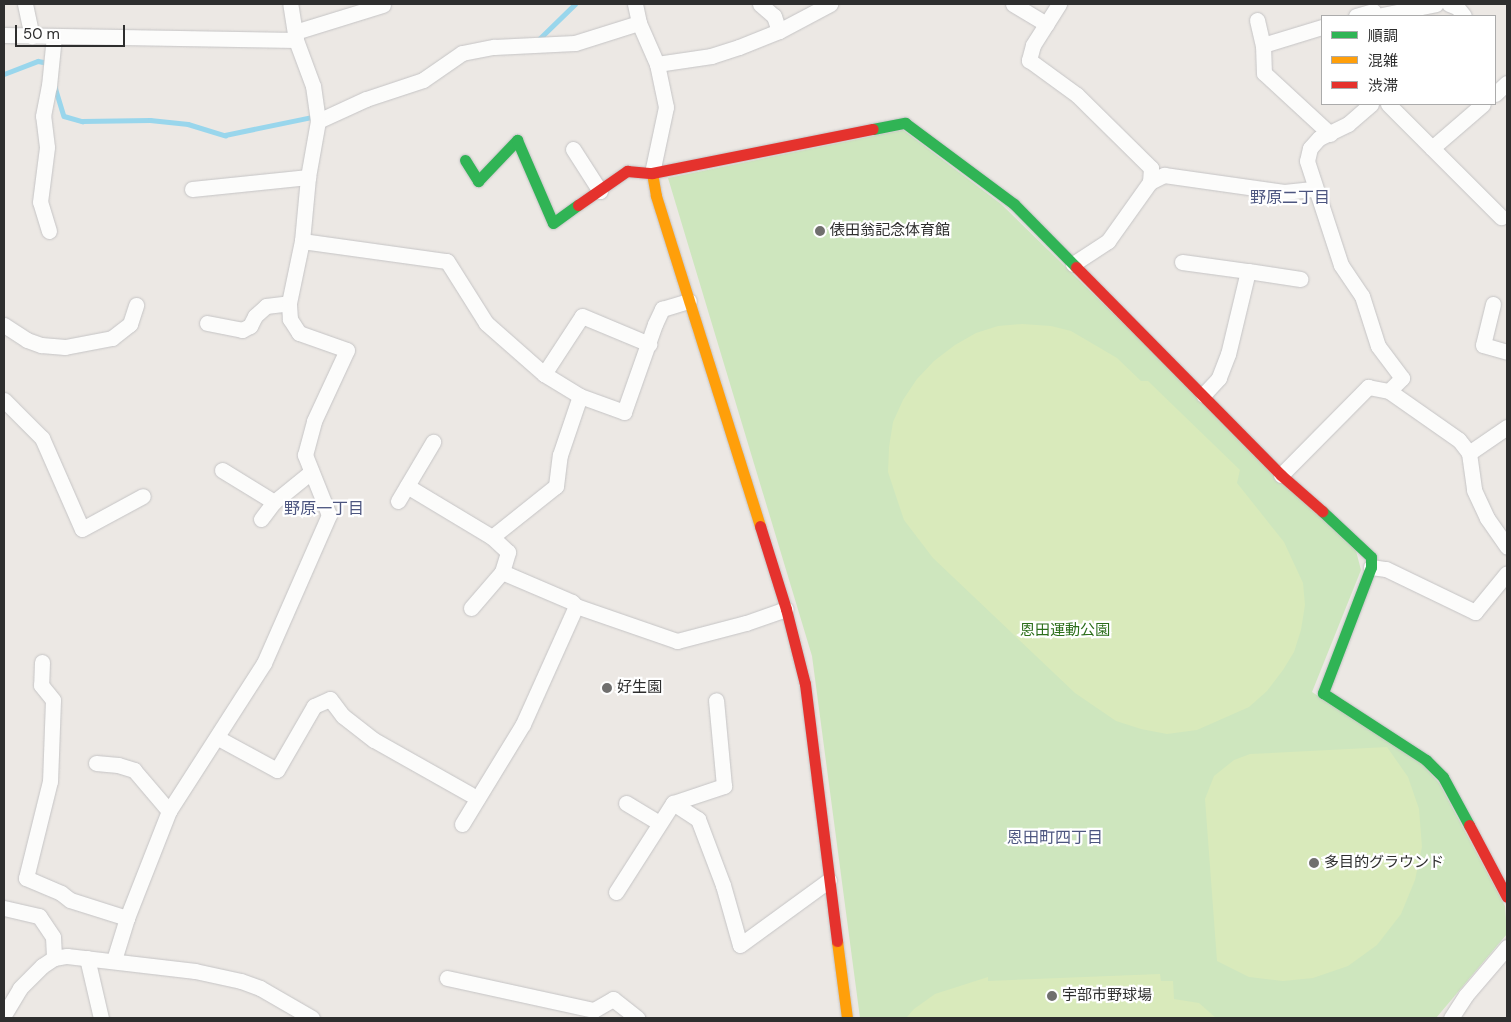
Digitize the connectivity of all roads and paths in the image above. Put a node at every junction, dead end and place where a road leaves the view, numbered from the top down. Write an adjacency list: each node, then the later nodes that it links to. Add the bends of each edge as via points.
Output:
1 (24, 4): 20 (street)
2 (290, 4): 22 (street)
3 (635, 4): 15 (street)
4 (760, 4): 18 (street, via 774,16)
5 (830, 4): 18 (street)
6 (1014, 4): 16 (street)
7 (1060, 4): 16 (street)
8 (1436, 4): 11 (street)
9 (1449, 4): 13 (street)
10 (383, 5): 22 (street)
11 (1373, 12): 12 (street)
12 (1360, 15)
13 (1463, 15)
14 (1257, 20): 23 (street)
15 (639, 23): 24 (street); 30 (street, via 575,43 494,47 462,53 423,80 366,99)
16 (1046, 24): 37 (street, via 1033,45 1029,60 1077,95 1151,168)
17 (1321, 27): 23 (street)
18 (780, 31): 24 (street, via 711,56)
19 (4, 35): 20 (street)
20 (32, 36): 21 (street)
21 (54, 36): 22 (street); 42 (street, via 43,116 47,148 40,202)
22 (295, 36): 30 (street, via 313,86)
23 (1263, 45): 31 (street, via 1264,73)
24 (657, 64): 35 (street, via 666,106)
25 (1507, 83): 26 (street)
26 (1496, 93)
27 (1370, 105): 31 (street, via 1348,124)
28 (1389, 105): 32 (street)
29 (1482, 105): 32 (street)
30 (318, 121): 36 (street)
31 (1330, 134): 39 (street, via 1319,138 1310,148 1307,161)
32 (1432, 148): 41 (street)
33 (573, 149): 40 (street)
34 (465, 160): 40 (street, via 478,181 517,140 553,223)
35 (652, 173): 40 (street, via 627,172); 45 (street, via 905,123 1014,204); 48 (street, via 656,196)
36 (308, 178): 38 (street); 43 (street)
37 (1150, 182): 39 (street, via 1164,175 1284,192); 45 (street, via 1108,241)
38 (192, 189)
39 (1315, 189): 57 (street, via 1340,265 1362,296 1378,346 1402,378)
40 (600, 191)
41 (1501, 217)
42 (49, 231)
43 (302, 241): 49 (street); 56 (street, via 447,261 486,323)
44 (1182, 262): 46 (street)
45 (1073, 264): 58 (street)
46 (1248, 271): 47 (street); 58 (street, via 1225,362 1219,378)
47 (1300, 279)
48 (689, 301): 54 (street, via 662,309); 79 (street)
49 (289, 303): 52 (street, via 266,306 250,326 242,330); 65 (street, via 290,319 299,333 347,350 314,421 305,455)
50 (1493, 304): 55 (street, via 1483,345)
51 (136, 305): 53 (street, via 130,324 112,338 64,347 27,340)
52 (206, 322)
53 (4, 325)
54 (649, 344): 56 (street, via 582,316); 59 (street, via 624,412)
55 (1507, 352)
56 (544, 374): 59 (street)
57 (1389, 391): 63 (street, via 1458,440); 66 (street, via 1368,387)
58 (1203, 395): 66 (street)
59 (580, 396): 72 (street, via 560,455 556,486)
60 (4, 400): 68 (street, via 42,438 82,530)
61 (1507, 427): 63 (street)
62 (434, 442): 67 (street)
63 (1469, 453): 73 (street, via 1474,490 1487,518)
64 (222, 470): 70 (street)
65 (312, 472): 70 (street); 82 (street, via 329,515 264,663)
66 (1281, 475): 74 (street, via 1365,548 1371,557)
67 (407, 486): 69 (street); 72 (street)
68 (143, 496)
69 (398, 501)
70 (274, 502): 71 (street)
71 (261, 518)
72 (492, 537): 75 (street, via 508,552)
73 (1507, 547)
74 (1371, 567): 76 (street, via 1386,569 1475,612); 92 (street, via 1324,693 1426,760 1442,777)
75 (502, 572): 77 (street); 78 (street)
76 (1507, 573)
77 (576, 606): 79 (street, via 677,641); 89 (street, via 523,724)
78 (472, 608)
79 (786, 609): 90 (street, via 805,684)
80 (42, 662): 94 (street, via 41,685 53,700 50,781 20,877 61,893 70,900)
81 (716, 700): 86 (street, via 724,786)
82 (218, 738): 84 (street, via 277,770 314,706 330,699 343,716 374,740); 87 (street)
83 (96, 763): 87 (street, via 134,770)
84 (470, 794)
85 (626, 803): 88 (street)
86 (673, 804): 88 (street); 90 (street, via 698,819 740,945)
87 (169, 811): 94 (street)
88 (660, 823): 91 (street)
89 (462, 824)
90 (829, 880): 101 (street)
91 (616, 892)
92 (1507, 897)
93 (4, 908): 96 (street, via 39,916 53,937)
94 (127, 918): 98 (street)
95 (1507, 948): 105 (street, via 1466,995)
96 (54, 958): 97 (street); 100 (street, via 20,988)
97 (87, 958): 98 (street); 102 (street)
98 (114, 960): 103 (street, via 241,981 260,988)
99 (447, 978): 104 (street, via 594,1010 613,999)
100 (4, 1015)
101 (844, 1016)
102 (101, 1018)
103 (312, 1018)
104 (637, 1018)
105 (1451, 1018)

